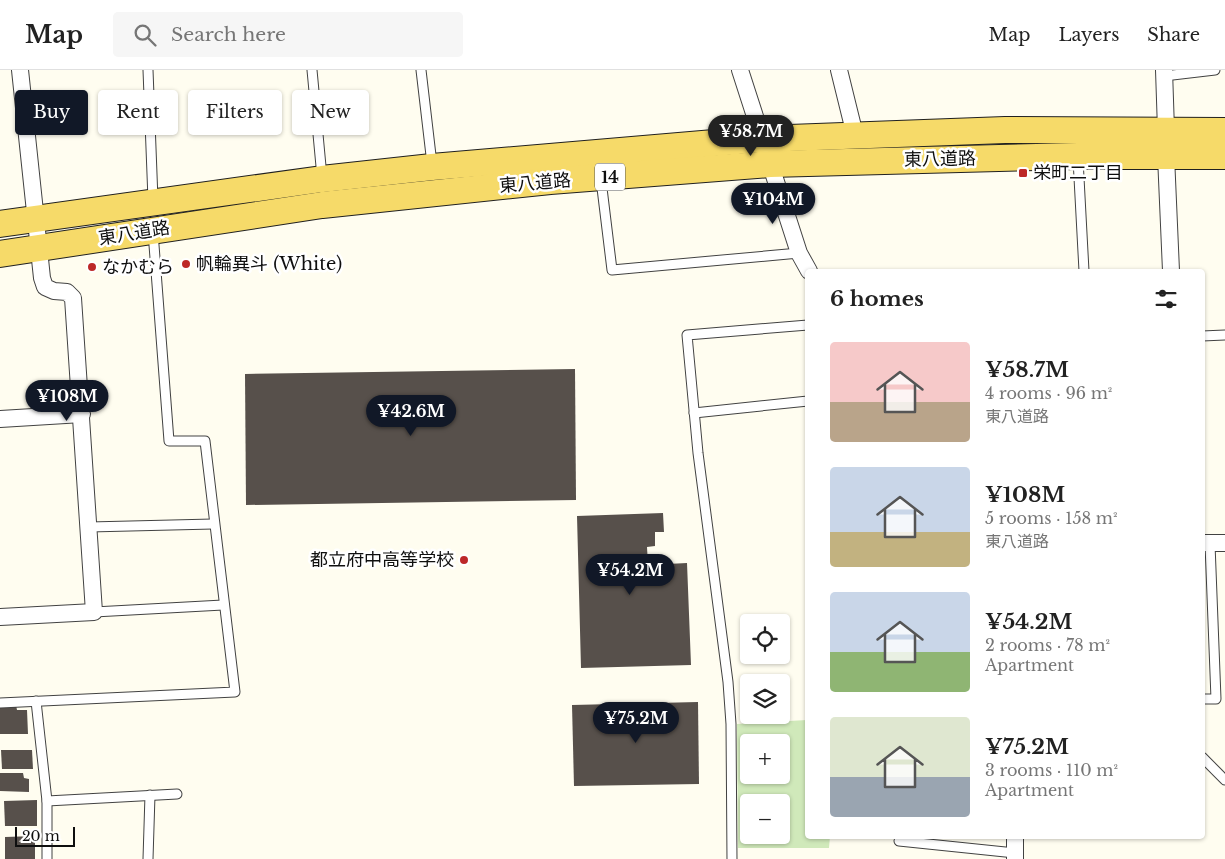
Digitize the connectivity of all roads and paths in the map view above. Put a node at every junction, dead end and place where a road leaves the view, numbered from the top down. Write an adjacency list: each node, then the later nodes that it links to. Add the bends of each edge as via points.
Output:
1 (20, 70): 21 (street)
2 (148, 70): 20 (lane)
3 (312, 70): 19 (lane)
4 (421, 70): 17 (lane)
5 (740, 70): 12 (street)
6 (839, 70): 11 (street)
7 (1215, 70): 8 (lane)
8 (1164, 73): 9 (street)
9 (1166, 130): 10 (main road, 東八道路 / 14); 11 (main road, 東八道路 / 14, via 1006,130)
10 (1225, 131)
11 (855, 135): 12 (main road, 東八道路 / 14)
12 (761, 139): 16 (street); 17 (main road, 東八道路 / 14)
13 (1078, 156): 14 (main road, 東八道路 / 14); 16 (main road, 東八道路 / 14); 28 (lane)
14 (1166, 156): 15 (main road, 東八道路 / 14); 29 (street)
15 (1225, 156)
16 (770, 164): 18 (main road, 東八道路 / 14); 25 (street)
17 (432, 166): 19 (main road, 東八道路 / 14)
18 (601, 178): 23 (main road, 東八道路 / 14, via 424,193); 25 (lane, via 612,270)
19 (322, 179): 20 (main road, 東八道路 / 14)
20 (153, 203): 21 (main road, 東八道路 / 14)
21 (34, 218): 22 (main road, 東八道路 / 14); 24 (street)
22 (0, 224)
23 (153, 229): 24 (main road, 東八道路 / 14); 37 (lane, via 169,441 205,441)
24 (38, 248): 26 (main road, 東八道路 / 14); 35 (street, via 46,287 67,292 73,298)
25 (799, 253): 27 (street)
26 (0, 254)
27 (808, 269)
28 (1084, 269)
29 (1171, 269)
30 (805, 325): 34 (lane, via 687,335)
31 (1225, 335): 32 (lane)
32 (1205, 336)
33 (805, 401): 34 (lane)
34 (694, 413): 57 (lane, via 728,682)
35 (82, 414): 36 (street); 38 (street)
36 (0, 419)
37 (213, 524): 38 (lane); 40 (lane)
38 (89, 527): 41 (street)
39 (1212, 543): 43 (lane, via 1216,699)
40 (223, 605): 41 (lane); 44 (lane, via 235,692)
41 (94, 612): 42 (street)
42 (0, 617)
43 (1205, 699)
44 (36, 701): 45 (lane); 50 (lane)
45 (0, 702)
46 (1205, 760): 47 (lane)
47 (1225, 780)
48 (177, 794): 49 (lane)
49 (150, 795): 50 (lane); 56 (lane)
50 (47, 800): 55 (lane)
51 (1015, 839): 54 (street)
52 (930, 840): 53 (lane); 54 (lane)
53 (899, 841)
54 (1015, 856)
55 (47, 859)
56 (148, 859)
57 (732, 859)

